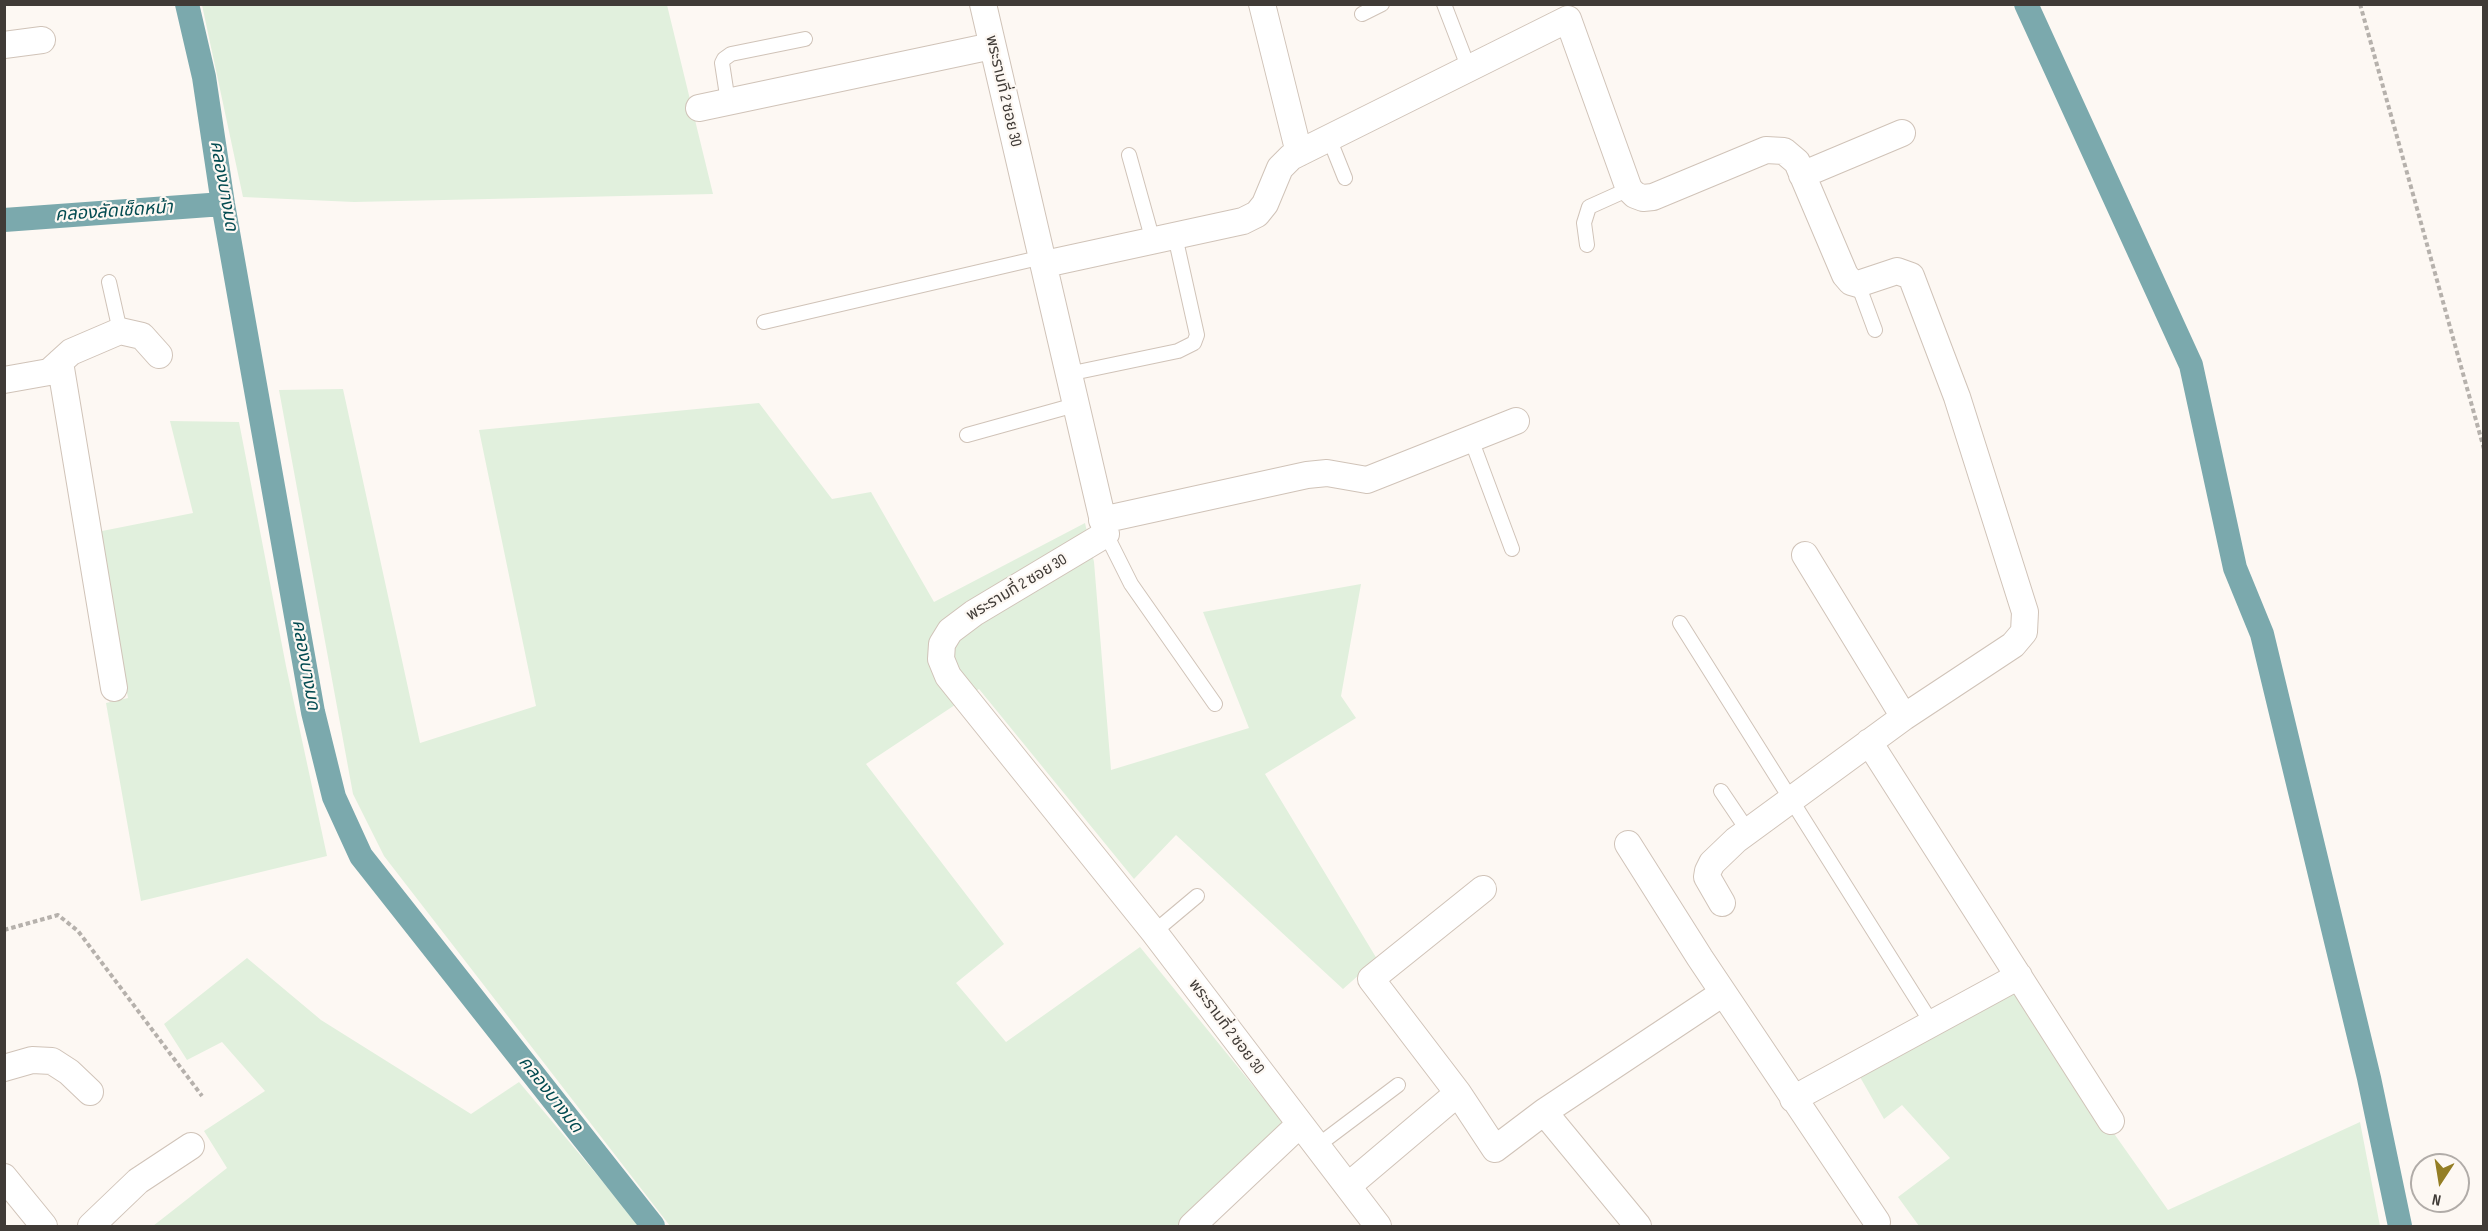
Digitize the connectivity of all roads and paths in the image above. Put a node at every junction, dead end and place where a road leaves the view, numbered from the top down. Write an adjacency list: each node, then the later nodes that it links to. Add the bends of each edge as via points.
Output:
1 (983, 4): 11 (street, พระรามที่ 2 ซอย 30)
2 (1262, 4): 17 (street)
3 (1382, 4): 7 (lane)
4 (1444, 4): 12 (lane)
5 (2360, 4): 38 (path)
6 (1565, 12): 12 (street); 21 (street)
7 (1362, 14)
8 (805, 39): 13 (lane, via 731,54 724,59)
9 (42, 40): 10 (street)
10 (4, 45)
11 (992, 46): 13 (street); 24 (street, พระรามที่ 2 ซอย 30)
12 (1469, 69): 16 (street)
13 (728, 102): 14 (street)
14 (699, 108)
15 (1902, 133): 19 (street)
16 (1329, 138): 17 (street); 20 (lane)
17 (1299, 153): 22 (street, via 1280,168 1257,214 1242,221)
18 (1130, 155): 22 (lane)
19 (1802, 175): 21 (street, via 1797,162 1784,152 1766,150 1653,197 1643,198); 26 (street, via 1845,275)
20 (1345, 178)
21 (1629, 189): 23 (lane, via 1589,207 1584,223)
22 (1164, 238): 24 (street); 32 (lane, via 1197,335 1194,343 1178,351)
23 (1587, 245)
24 (1044, 261): 27 (lane); 32 (street, พระรามที่ 2 ซอย 30)
25 (110, 282): 29 (lane)
26 (1858, 284): 28 (lane); 45 (street, via 1897,271 1911,276 1957,397 2025,612 2024,632 2013,645)
27 (764, 322)
28 (1875, 330)
29 (120, 331): 30 (street, via 142,336); 31 (street, via 71,352)
30 (159, 355)
31 (60, 362): 33 (street, via 49,372); 43 (street)
32 (1068, 374): 34 (street, พระรามที่ 2 ซอย 30)
33 (4, 380)
34 (1075, 405): 36 (lane); 39 (street, พระรามที่ 2 ซอย 30)
35 (1516, 421): 37 (street)
36 (967, 435)
37 (1471, 439): 39 (street, via 1367,480 1327,473 1307,475); 40 (lane)
38 (2484, 449)
39 (1104, 527): 44 (lane, via 1131,584); 55 (street, พระรามที่ 2 ซอย 30, via 950,631 942,644 941,659 948,676)
40 (1512, 549)
41 (1805, 555): 45 (street)
42 (1680, 623): 48 (lane)
43 (114, 688)
44 (1215, 704)
45 (1904, 717): 46 (street)
46 (1869, 742): 48 (street); 56 (street)
47 (1721, 791): 49 (lane)
48 (1790, 800): 49 (street); 58 (lane)
49 (1748, 831): 53 (street, via 1708,871 1707,877)
50 (1628, 844): 57 (street)
51 (1483, 889): 62 (street, via 1371,979)
52 (1197, 896): 55 (lane)
53 (1722, 903)
54 (4, 930): 63 (path, via 58,915 78,931)
55 (1154, 932): 67 (street, พระรามที่ 2 ซอย 30)
56 (2019, 975): 58 (street); 66 (street)
57 (1723, 993): 64 (street); 65 (street)
58 (1931, 1022): 64 (street)
59 (4, 1068): 61 (street, via 32,1060 52,1061)
60 (1398, 1085): 69 (lane)
61 (90, 1092)
62 (1458, 1093): 65 (street, via 1495,1149); 71 (street)
63 (202, 1096)
64 (1793, 1099): 72 (street)
65 (1544, 1112): 77 (street)
66 (2111, 1121)
67 (1300, 1124): 69 (street, พระรามที่ 2 ซอย 30); 75 (street)
68 (191, 1146): 74 (street, via 138,1181)
69 (1317, 1146): 71 (street, พระรามที่ 2 ซอย 30)
70 (4, 1177): 73 (street)
71 (1348, 1186): 76 (street, พระรามที่ 2 ซอย 30)
72 (1877, 1222)
73 (44, 1227)
74 (91, 1227)
75 (1192, 1227)
76 (1378, 1227)
77 (1638, 1227)

